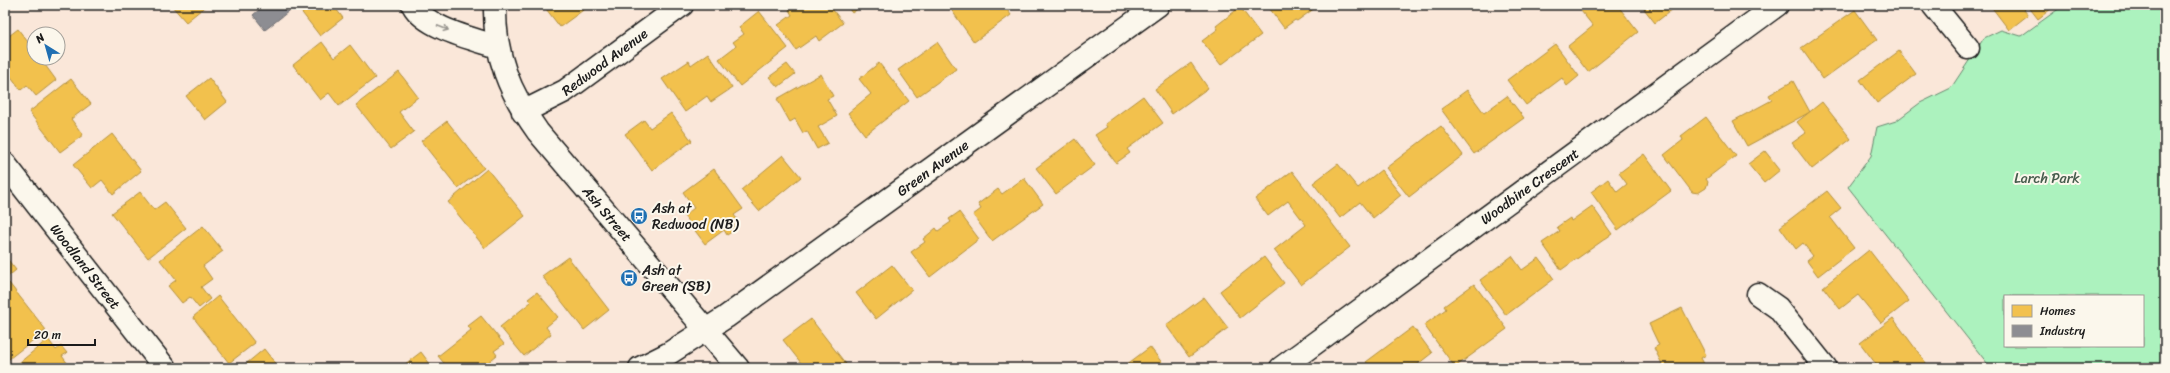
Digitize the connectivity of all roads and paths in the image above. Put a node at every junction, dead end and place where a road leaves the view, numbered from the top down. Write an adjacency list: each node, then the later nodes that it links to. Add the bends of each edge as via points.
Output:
1 (413, 5): 7 (street, one-way to 7, via 415,10 438,26)
2 (682, 5): 9 (street, Redwood Avenue, via 565,91)
3 (1158, 5): 12 (street, Green Avenue)
4 (1778, 5): 16 (street, Woodbine Crescent)
5 (1933, 5): 8 (street)
6 (495, 12): 7 (street, Ash Street)
7 (498, 47): 9 (street, Ash Street, via 507,80)
8 (1968, 48)
9 (523, 112): 12 (street, Ash Street)
10 (5, 164): 13 (street, Woodland Street)
11 (1758, 294): 17 (street, via 1778,308)
12 (706, 329): 14 (street, Green Avenue, via 668,354); 15 (street, Ash Street)
13 (165, 368)
14 (640, 368)
15 (738, 368)
16 (1281, 368)
17 (1826, 368)

